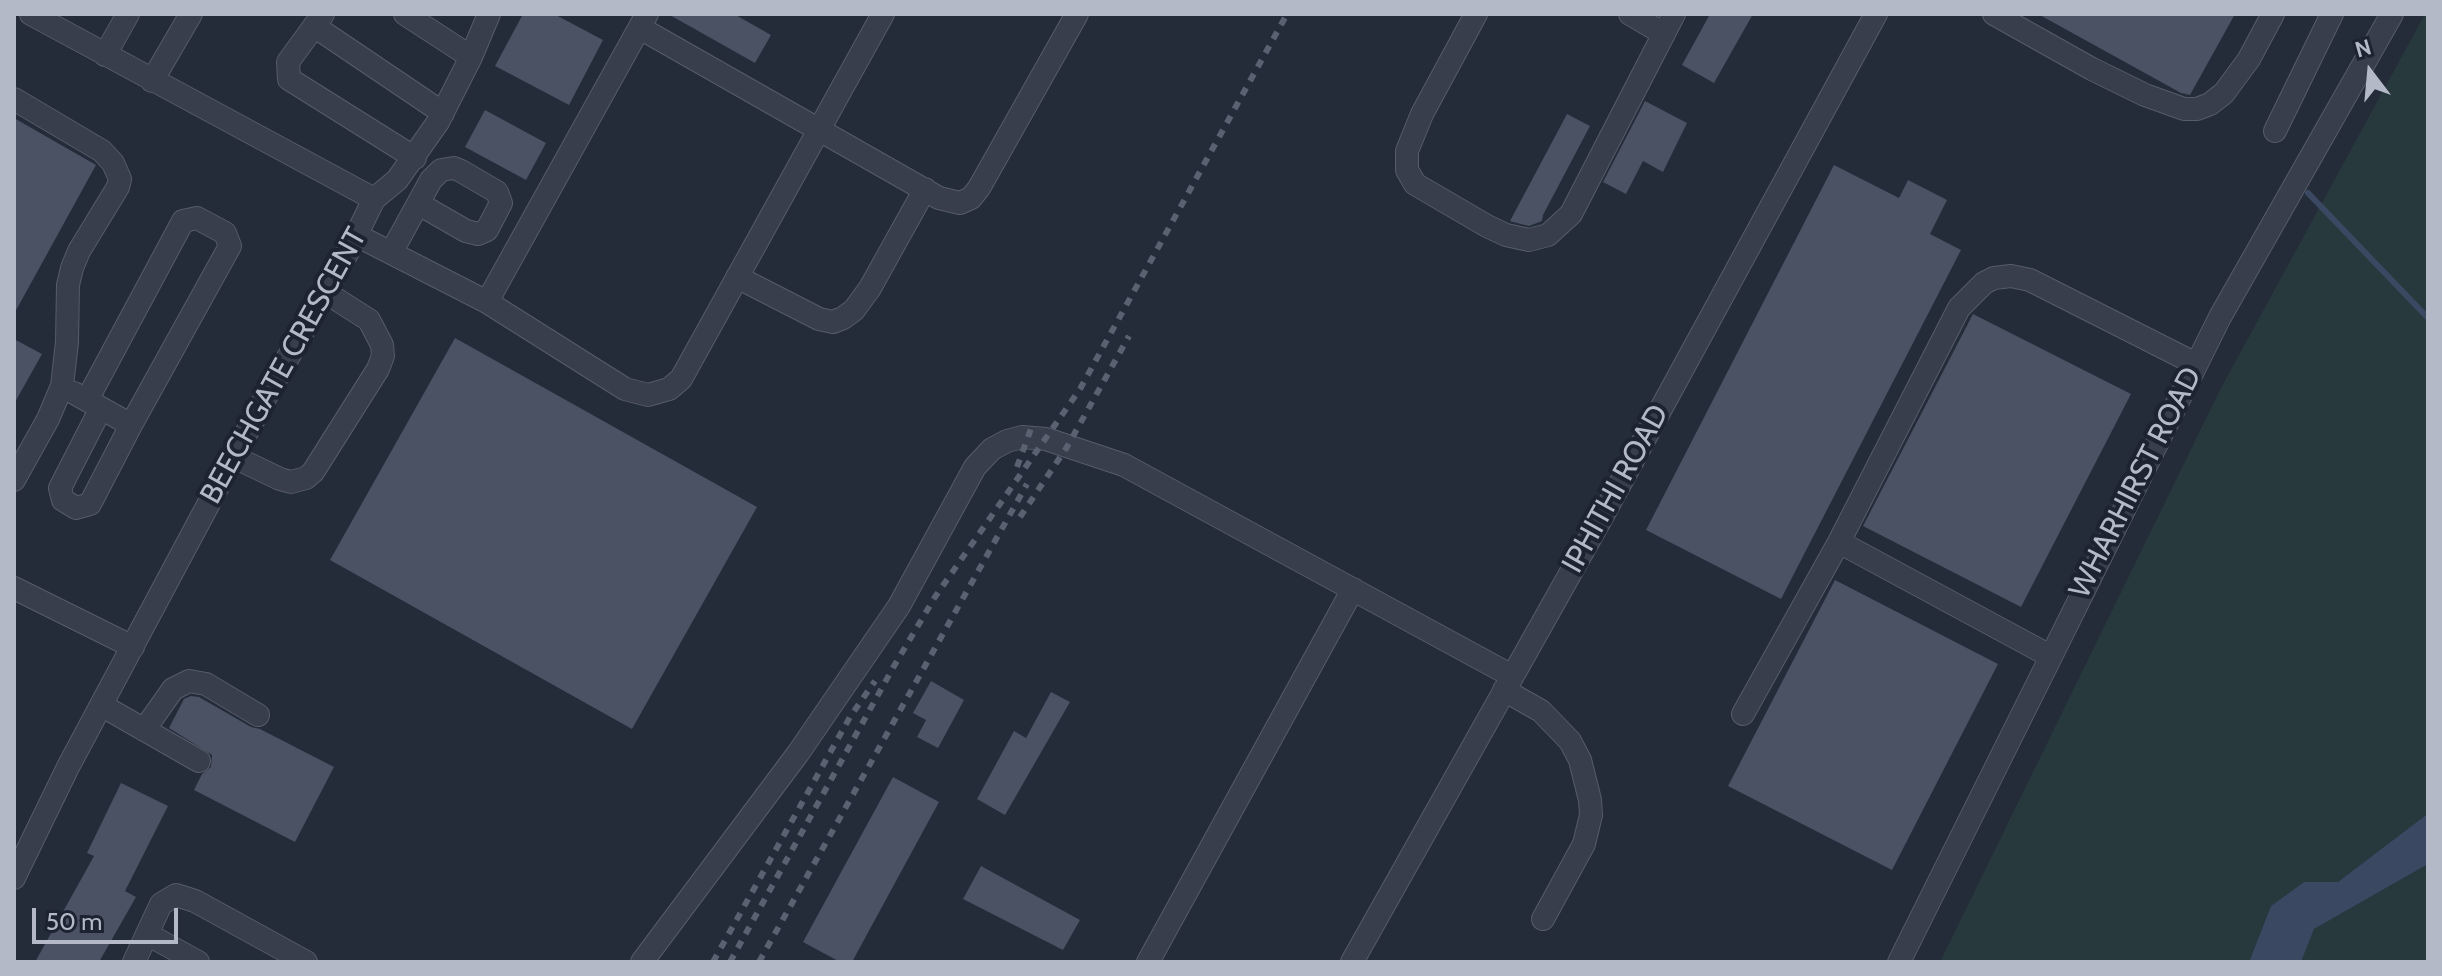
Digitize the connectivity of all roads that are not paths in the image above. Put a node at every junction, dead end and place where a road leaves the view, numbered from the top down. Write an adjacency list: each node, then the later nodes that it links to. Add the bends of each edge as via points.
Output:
1 (31, 14): 19 (lane, BEECHGATE CRESCENT)
2 (191, 14): 21 (lane)
3 (405, 14): 20 (lane)
4 (489, 14): 20 (lane)
5 (883, 14): 24 (lane)
6 (1476, 14): 18 (lane, via 1422,114 1407,151 1407,170 1415,184 1519,239 1548,235 1571,214)
7 (1630, 14): 18 (lane)
8 (1674, 14): 18 (lane)
9 (1876, 14): 46 (lane, IPHITHI ROAD)
10 (1994, 14): 11 (lane, via 2092,69 2184,109 2210,104 2224,93)
11 (2273, 14)
12 (2332, 14): 25 (lane)
13 (2392, 14): 35 (lane, WHARHIRST ROAD)
14 (126, 15): 19 (lane)
15 (1075, 15): 27 (lane, via 971,198 947,202)
16 (319, 20): 23 (lane); 26 (lane, via 288,62 289,79)
17 (644, 21): 24 (lane); 34 (lane)
18 (1664, 34)
19 (105, 55): 21 (lane, BEECHGATE CRESCENT)
20 (471, 57): 23 (lane)
21 (152, 81): 28 (lane, BEECHGATE CRESCENT)
22 (14, 99): 36 (lane, via 102,151 120,179 72,268)
23 (443, 113): 26 (lane)
24 (819, 129): 27 (lane); 32 (lane)
25 (2275, 131)
26 (415, 158): 28 (lane)
27 (925, 189): 32 (lane, via 870,288 843,318 819,319)
28 (374, 199): 30 (lane, BEECHGATE CRESCENT)
29 (419, 204): 31 (lane)
30 (356, 235): 31 (lane); 33 (lane, BEECHGATE CRESCENT)
31 (391, 253): 34 (lane)
32 (737, 277): 34 (lane, via 681,379 648,395 625,389)
33 (325, 292): 39 (lane, BEECHGATE CRESCENT); 39 (lane, via 374,327 382,345 378,369 306,478 280,479)
34 (487, 302)
35 (2196, 364): 41 (lane, via 2030,280 1994,278 1959,308); 45 (lane, WHARHIRST ROAD)
36 (62, 386): 37 (lane); 40 (lane)
37 (94, 404): 38 (lane); 38 (lane, via 60,488 63,500 80,508 90,504); 38 (lane, via 179,225 197,218 225,233 230,246)
38 (131, 425)
39 (234, 457): 44 (lane, BEECHGATE CRESCENT)
40 (14, 480)
41 (1839, 542): 45 (lane); 48 (lane)
42 (14, 588): 44 (lane)
43 (1353, 589): 46 (lane); 58 (lane, via 1124,465 1046,439 1007,441 975,467 899,606 799,752); 59 (lane)
44 (133, 647): 47 (lane, BEECHGATE CRESCENT)
45 (2050, 656): 61 (lane, WHARHIRST ROAD)
46 (1508, 683): 53 (lane, via 1570,741 1588,789 1588,833); 60 (lane, IPHITHI ROAD)
47 (101, 705): 50 (lane); 52 (lane, BEECHGATE CRESCENT)
48 (1743, 714)
49 (258, 715): 50 (lane, via 206,684 189,681 173,689)
50 (144, 730): 51 (lane)
51 (199, 761)
52 (14, 878)
53 (1543, 919)
54 (147, 934): 55 (lane); 56 (lane); 57 (lane, via 165,900 182,895)
55 (134, 962)
56 (198, 962)
57 (306, 962)
58 (642, 962)
59 (1148, 962)
60 (1352, 962)
61 (1899, 962)

